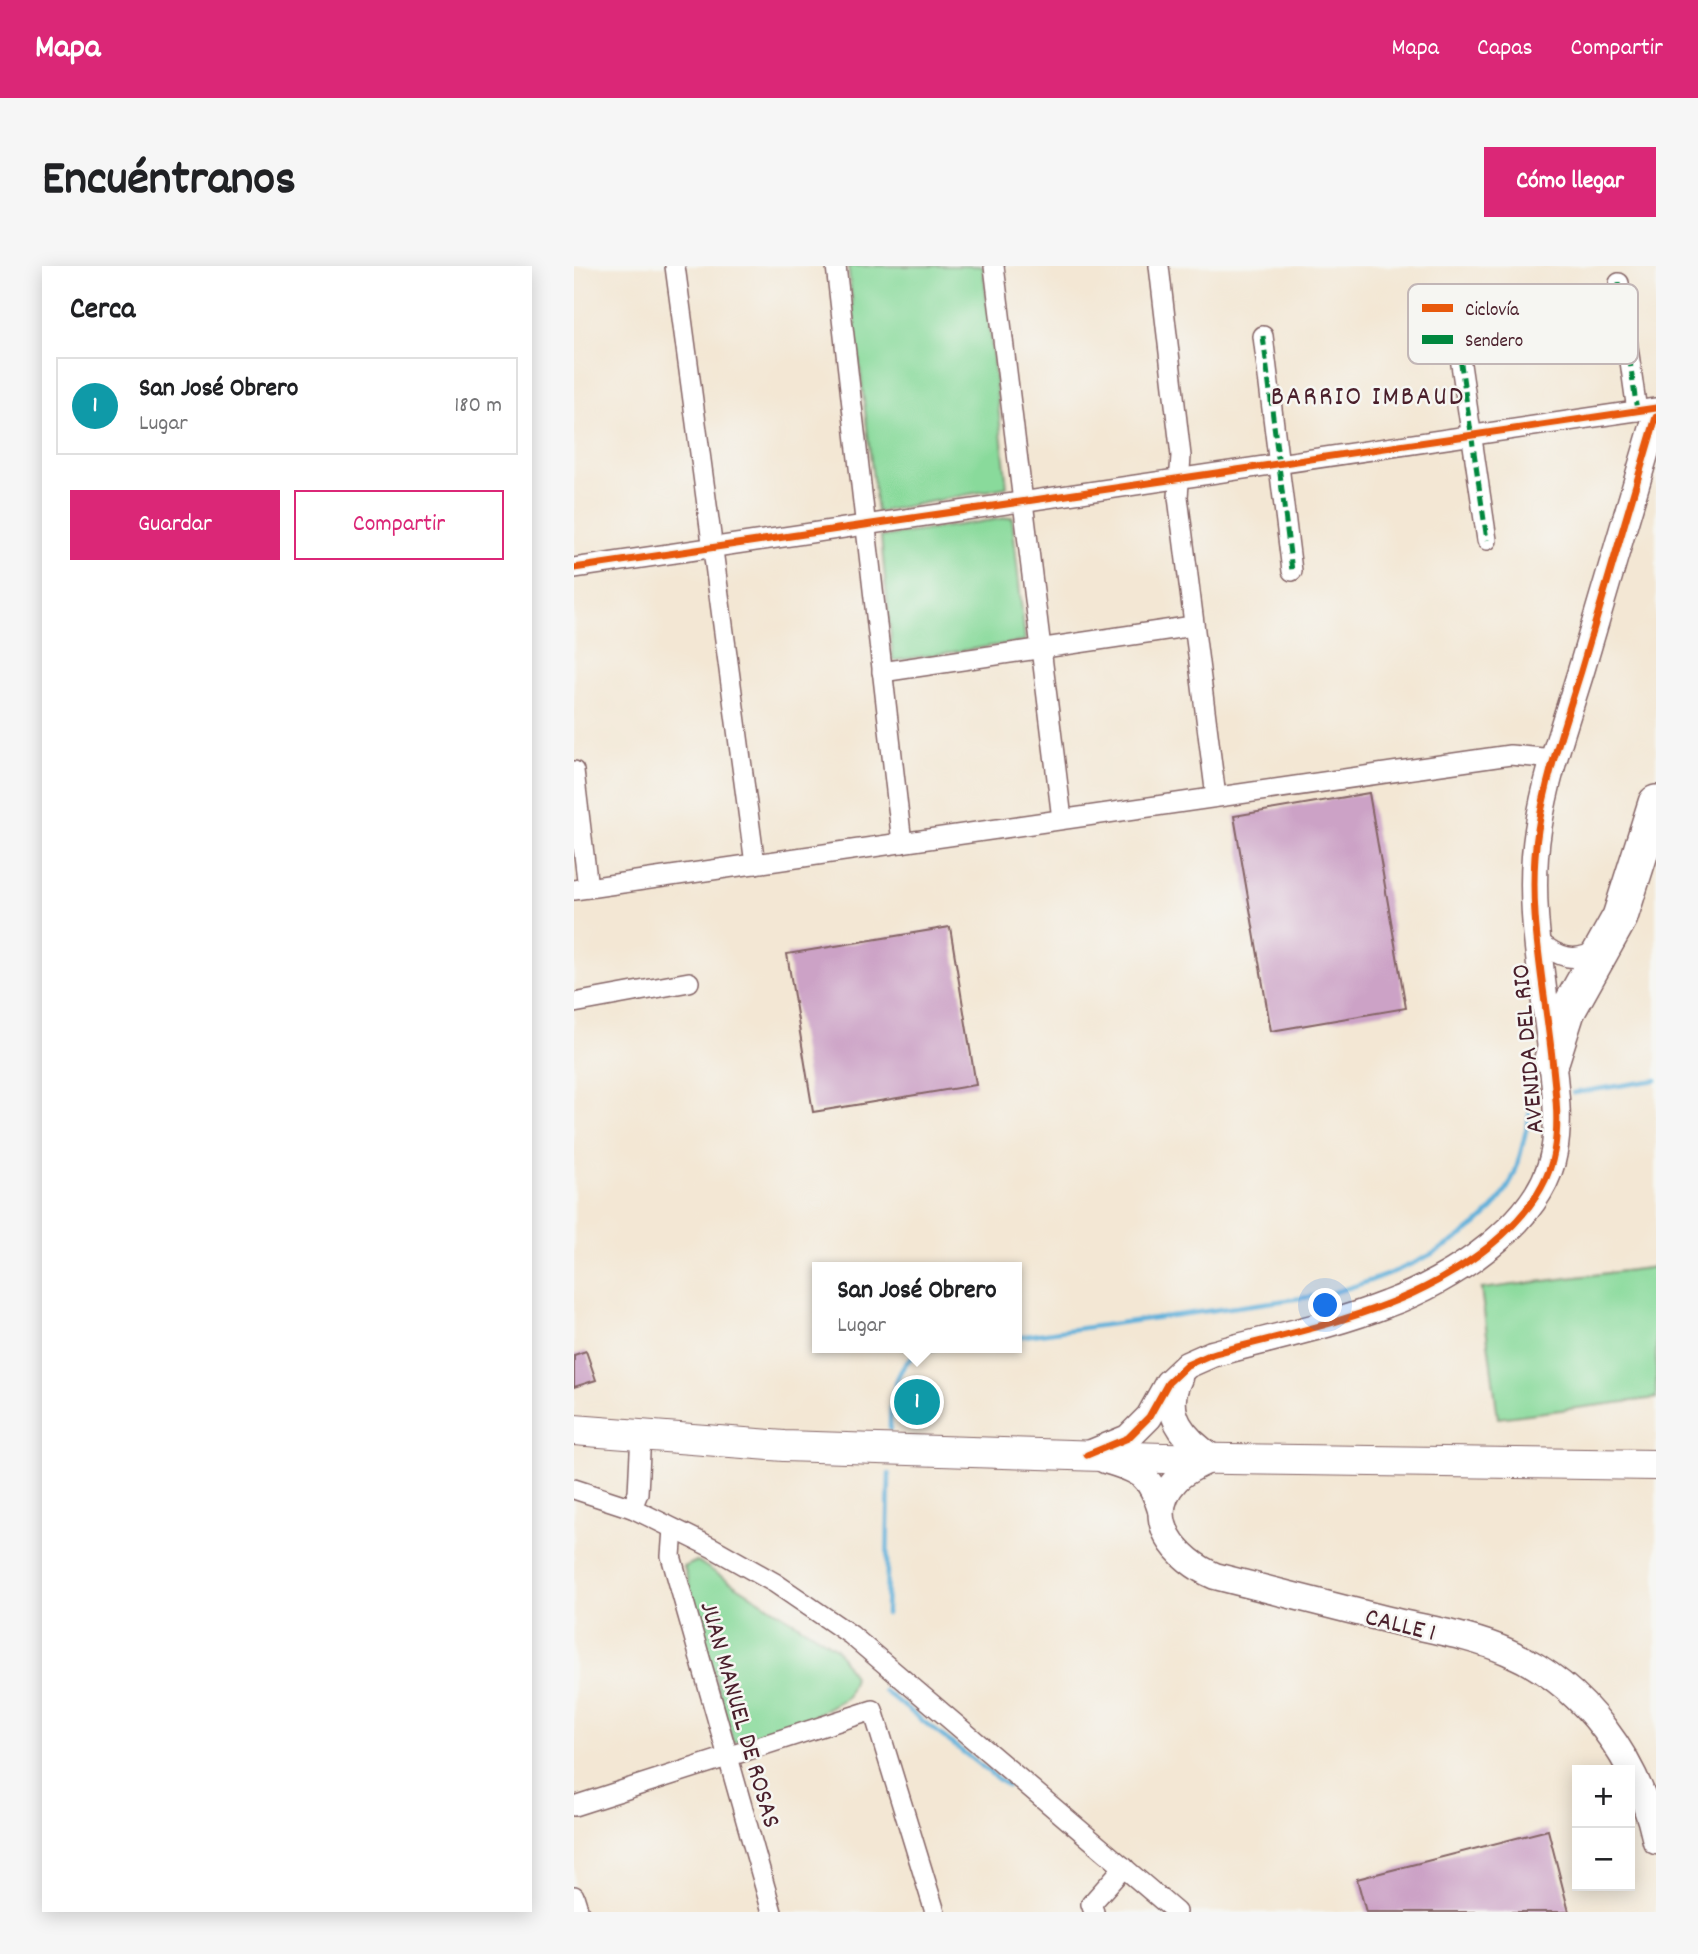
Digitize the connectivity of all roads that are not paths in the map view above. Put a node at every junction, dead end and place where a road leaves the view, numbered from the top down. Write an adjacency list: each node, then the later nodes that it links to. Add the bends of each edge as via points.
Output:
1 (676, 266): 15 (street)
2 (836, 266): 13 (street)
3 (994, 266): 12 (street)
4 (1159, 266): 11 (street)
5 (1264, 336): 10 (street)
6 (1638, 362): 8 (street)
7 (1461, 364): 9 (street)
8 (1650, 412): 9 (street); 21 (street, AVENIDA DEL RIO)
9 (1472, 436): 10 (street); 14 (street)
10 (1279, 465): 11 (street); 17 (street)
11 (1181, 477): 12 (street); 18 (street, via 1178,497)
12 (1025, 501): 13 (street); 19 (street)
13 (864, 524): 15 (street); 20 (street)
14 (1487, 540)
15 (712, 547): 16 (street); 27 (street)
16 (574, 568)
17 (1292, 571)
18 (1193, 626): 19 (street); 23 (street)
19 (1040, 648): 20 (street); 25 (street)
20 (882, 672): 26 (street)
21 (1555, 759): 23 (street, via 1510,755); 29 (street, AVENIDA DEL RIO, via 1537,841)
22 (574, 771): 28 (street)
23 (1216, 797): 25 (street)
24 (1656, 803): 30 (highway, via 1620,916)
25 (1062, 819): 26 (street)
26 (902, 843): 27 (street)
27 (755, 864): 28 (street)
28 (581, 889)
29 (1538, 942): 30 (street, via 1573,960); 33 (street, AVENIDA DEL RIO)
30 (1605, 943): 33 (highway, via 1567,1012)
31 (689, 982): 32 (street)
32 (574, 1003)
33 (1552, 1059): 34 (street, AVENIDA DEL RIO, via 1557,1120 1554,1153 1542,1187 1497,1239 1441,1279 1386,1305 1212,1353)
34 (1187, 1365): 37 (street, AVENIDA DEL RIO, via 1168,1383 1140,1427 1111,1447); 38 (street, via 1173,1395 1176,1422 1192,1444)
35 (574, 1430): 36 (main road)
36 (641, 1433): 37 (main road, via 784,1446); 41 (street, via 638,1493)
37 (1087, 1455): 38 (main road); 42 (street, CALLE 1, via 1144,1475 1155,1488)
38 (1213, 1458): 39 (main road); 42 (street, via 1178,1477)
39 (1656, 1465)
40 (574, 1489): 41 (street)
41 (632, 1508): 43 (street)
42 (1161, 1510): 46 (street, CALLE 1, via 1175,1549 1197,1569 1488,1644 1532,1664 1558,1683 1611,1737 1642,1791)
43 (673, 1529): 44 (street, JUAN MANUEL DE ROSAS, via 671,1556); 47 (street, via 775,1583 851,1635)
44 (726, 1759): 45 (street); 51 (street, JUAN MANUEL DE ROSAS); 52 (street, via 873,1710)
45 (574, 1806)
46 (1656, 1841)
47 (1124, 1867): 49 (street); 53 (street)
48 (574, 1896): 50 (street)
49 (1092, 1908)
50 (579, 1912)
51 (772, 1912)
52 (935, 1912)
53 (1176, 1912)

